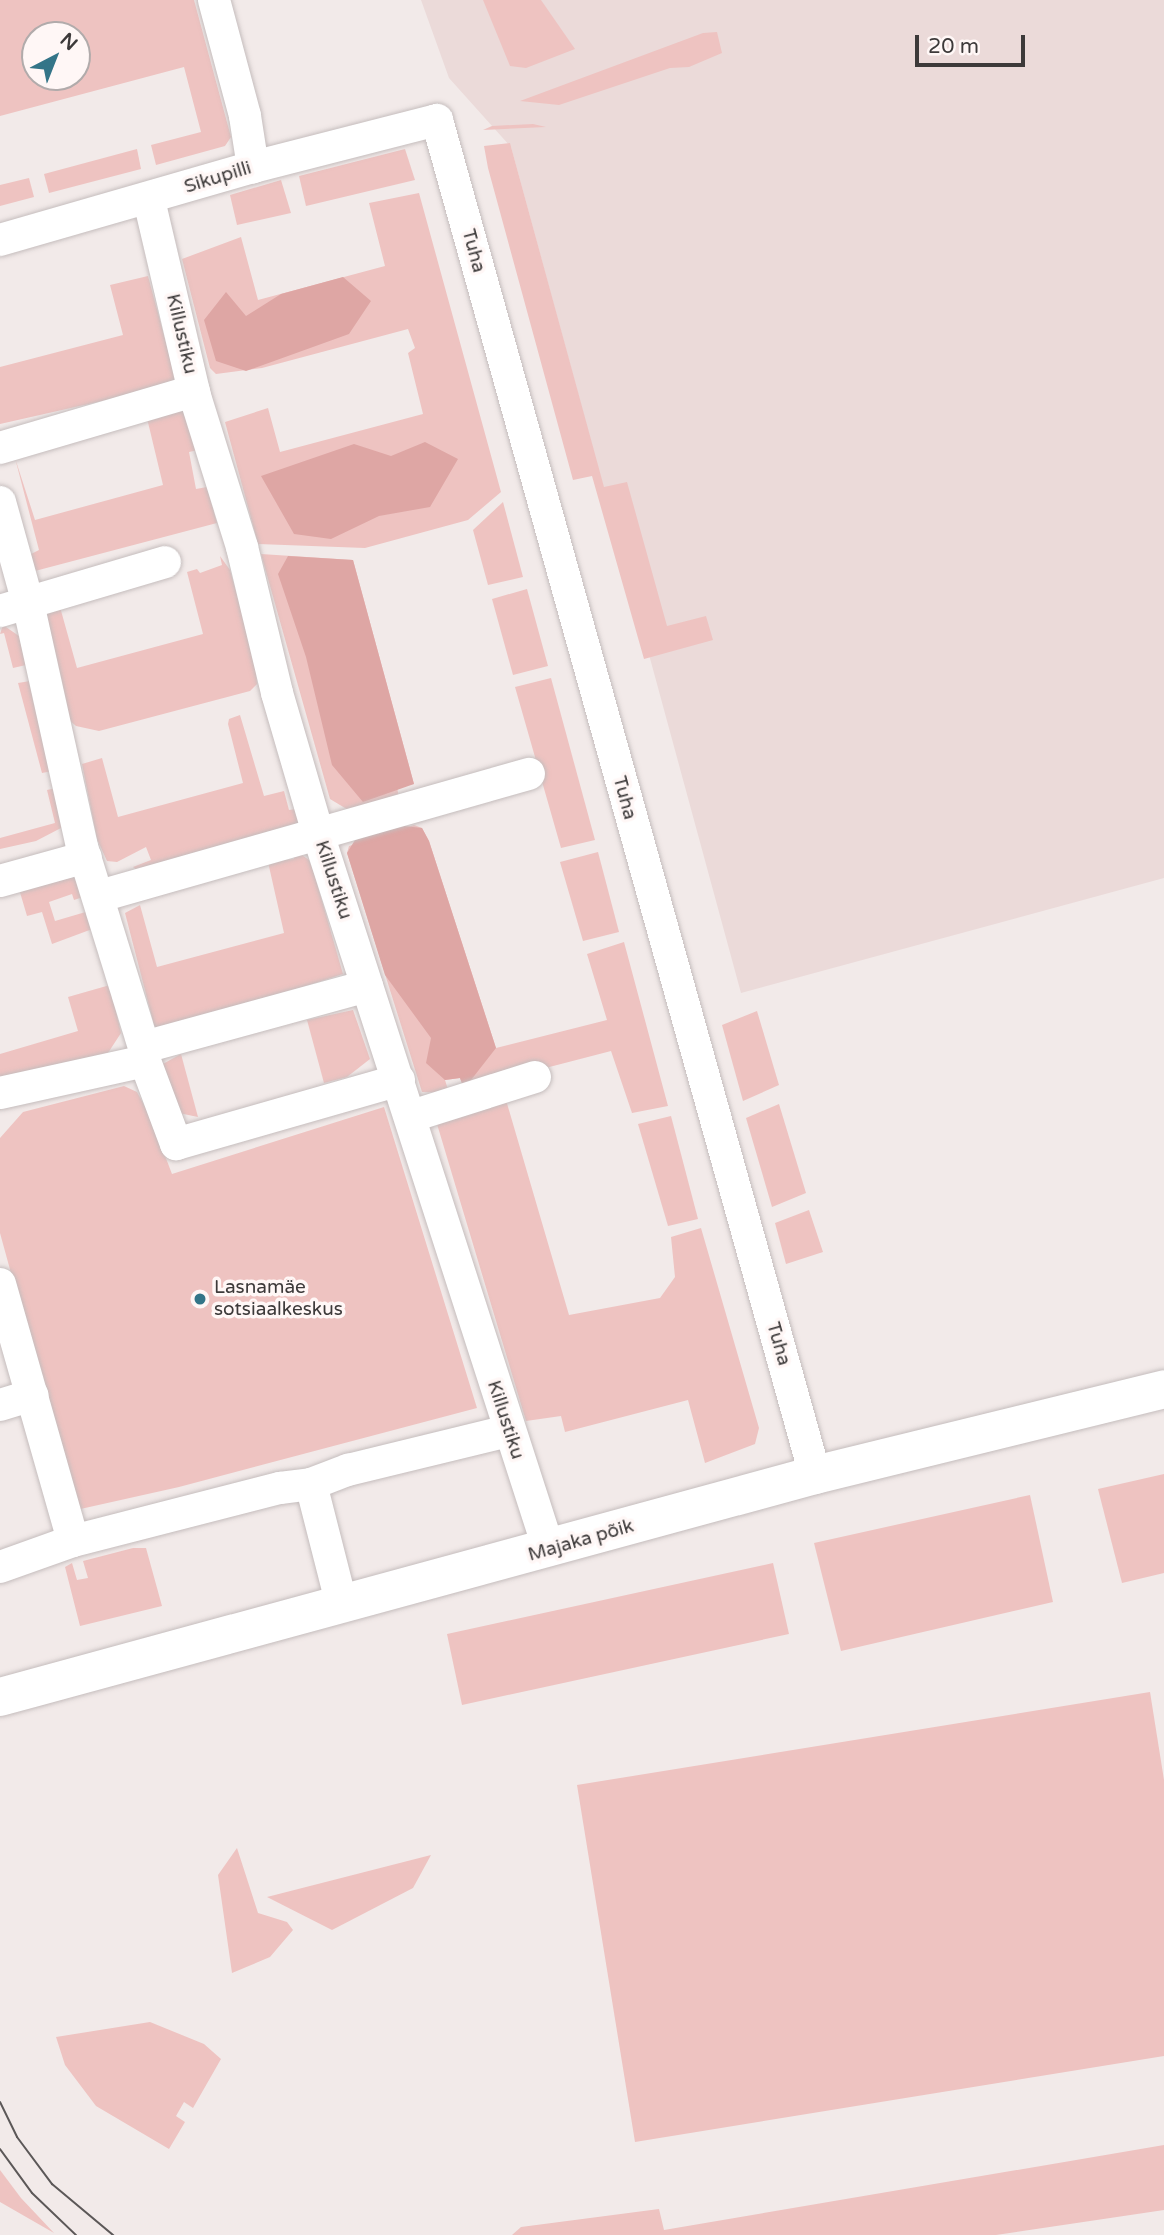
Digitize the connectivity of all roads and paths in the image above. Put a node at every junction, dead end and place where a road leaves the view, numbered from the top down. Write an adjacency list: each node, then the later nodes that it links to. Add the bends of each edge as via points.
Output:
1 (214, 0): 3 (street, via 245,116)
2 (437, 120): 3 (street, Sikupilli); 27 (street, Tuha)
3 (253, 167): 4 (street, Sikupilli)
4 (149, 200): 5 (street, Sikupilli); 6 (street, Killustiku)
5 (0, 240)
6 (194, 391): 7 (street); 12 (street, Killustiku, via 242,547 277,693)
7 (0, 448)
8 (0, 502): 10 (street)
9 (165, 562): 10 (street)
10 (14, 607): 13 (street)
11 (528, 774): 12 (street)
12 (319, 837): 15 (street); 16 (street, Killustiku)
13 (86, 857): 14 (street); 15 (street)
14 (0, 881)
15 (100, 896): 17 (street)
16 (366, 986): 17 (street); 19 (street, Killustiku)
17 (145, 1054): 19 (street, via 176,1144); 20 (street)
18 (535, 1077): 21 (street)
19 (399, 1080): 21 (street, Killustiku)
20 (0, 1093)
21 (412, 1116): 26 (street, Killustiku)
22 (0, 1283): 24 (street)
23 (1164, 1390): 27 (street, Majaka põik)
24 (32, 1395): 25 (street); 29 (street)
25 (0, 1405)
26 (508, 1431): 28 (street, via 348,1470); 30 (street, Killustiku)
27 (816, 1475): 30 (street, Majaka põik)
28 (311, 1485): 29 (street, via 280,1488); 32 (street)
29 (73, 1541): 31 (street)
30 (549, 1550): 32 (street, Majaka põik)
31 (0, 1567)
32 (342, 1606): 33 (street, Majaka põik)
33 (0, 1697)

